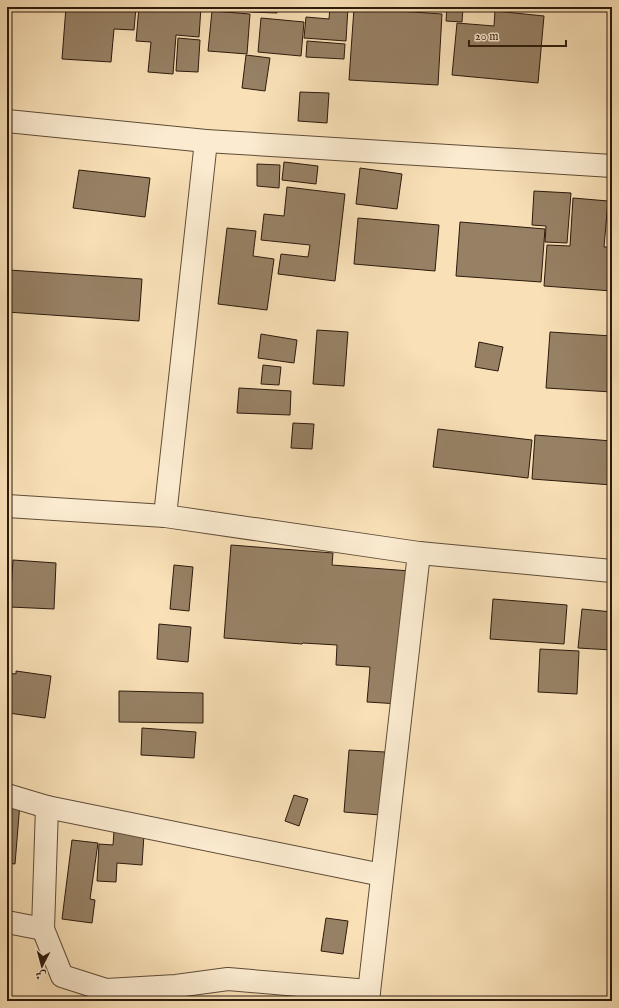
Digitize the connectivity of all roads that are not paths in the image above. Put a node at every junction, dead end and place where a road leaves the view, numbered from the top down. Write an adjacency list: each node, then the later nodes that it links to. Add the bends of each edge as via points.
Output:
1 (7, 121): 2 (street)
2 (206, 142): 3 (street); 5 (street)
3 (612, 166)
4 (7, 506): 5 (street)
5 (165, 516): 6 (street)
6 (419, 553): 7 (street); 10 (street)
7 (612, 571)
8 (7, 795): 9 (street)
9 (47, 807): 10 (street); 12 (street)
10 (382, 874): 13 (street)
11 (7, 922): 12 (street)
12 (43, 929): 13 (street, via 62,976 106,990 176,986 228,979)
13 (368, 996)

